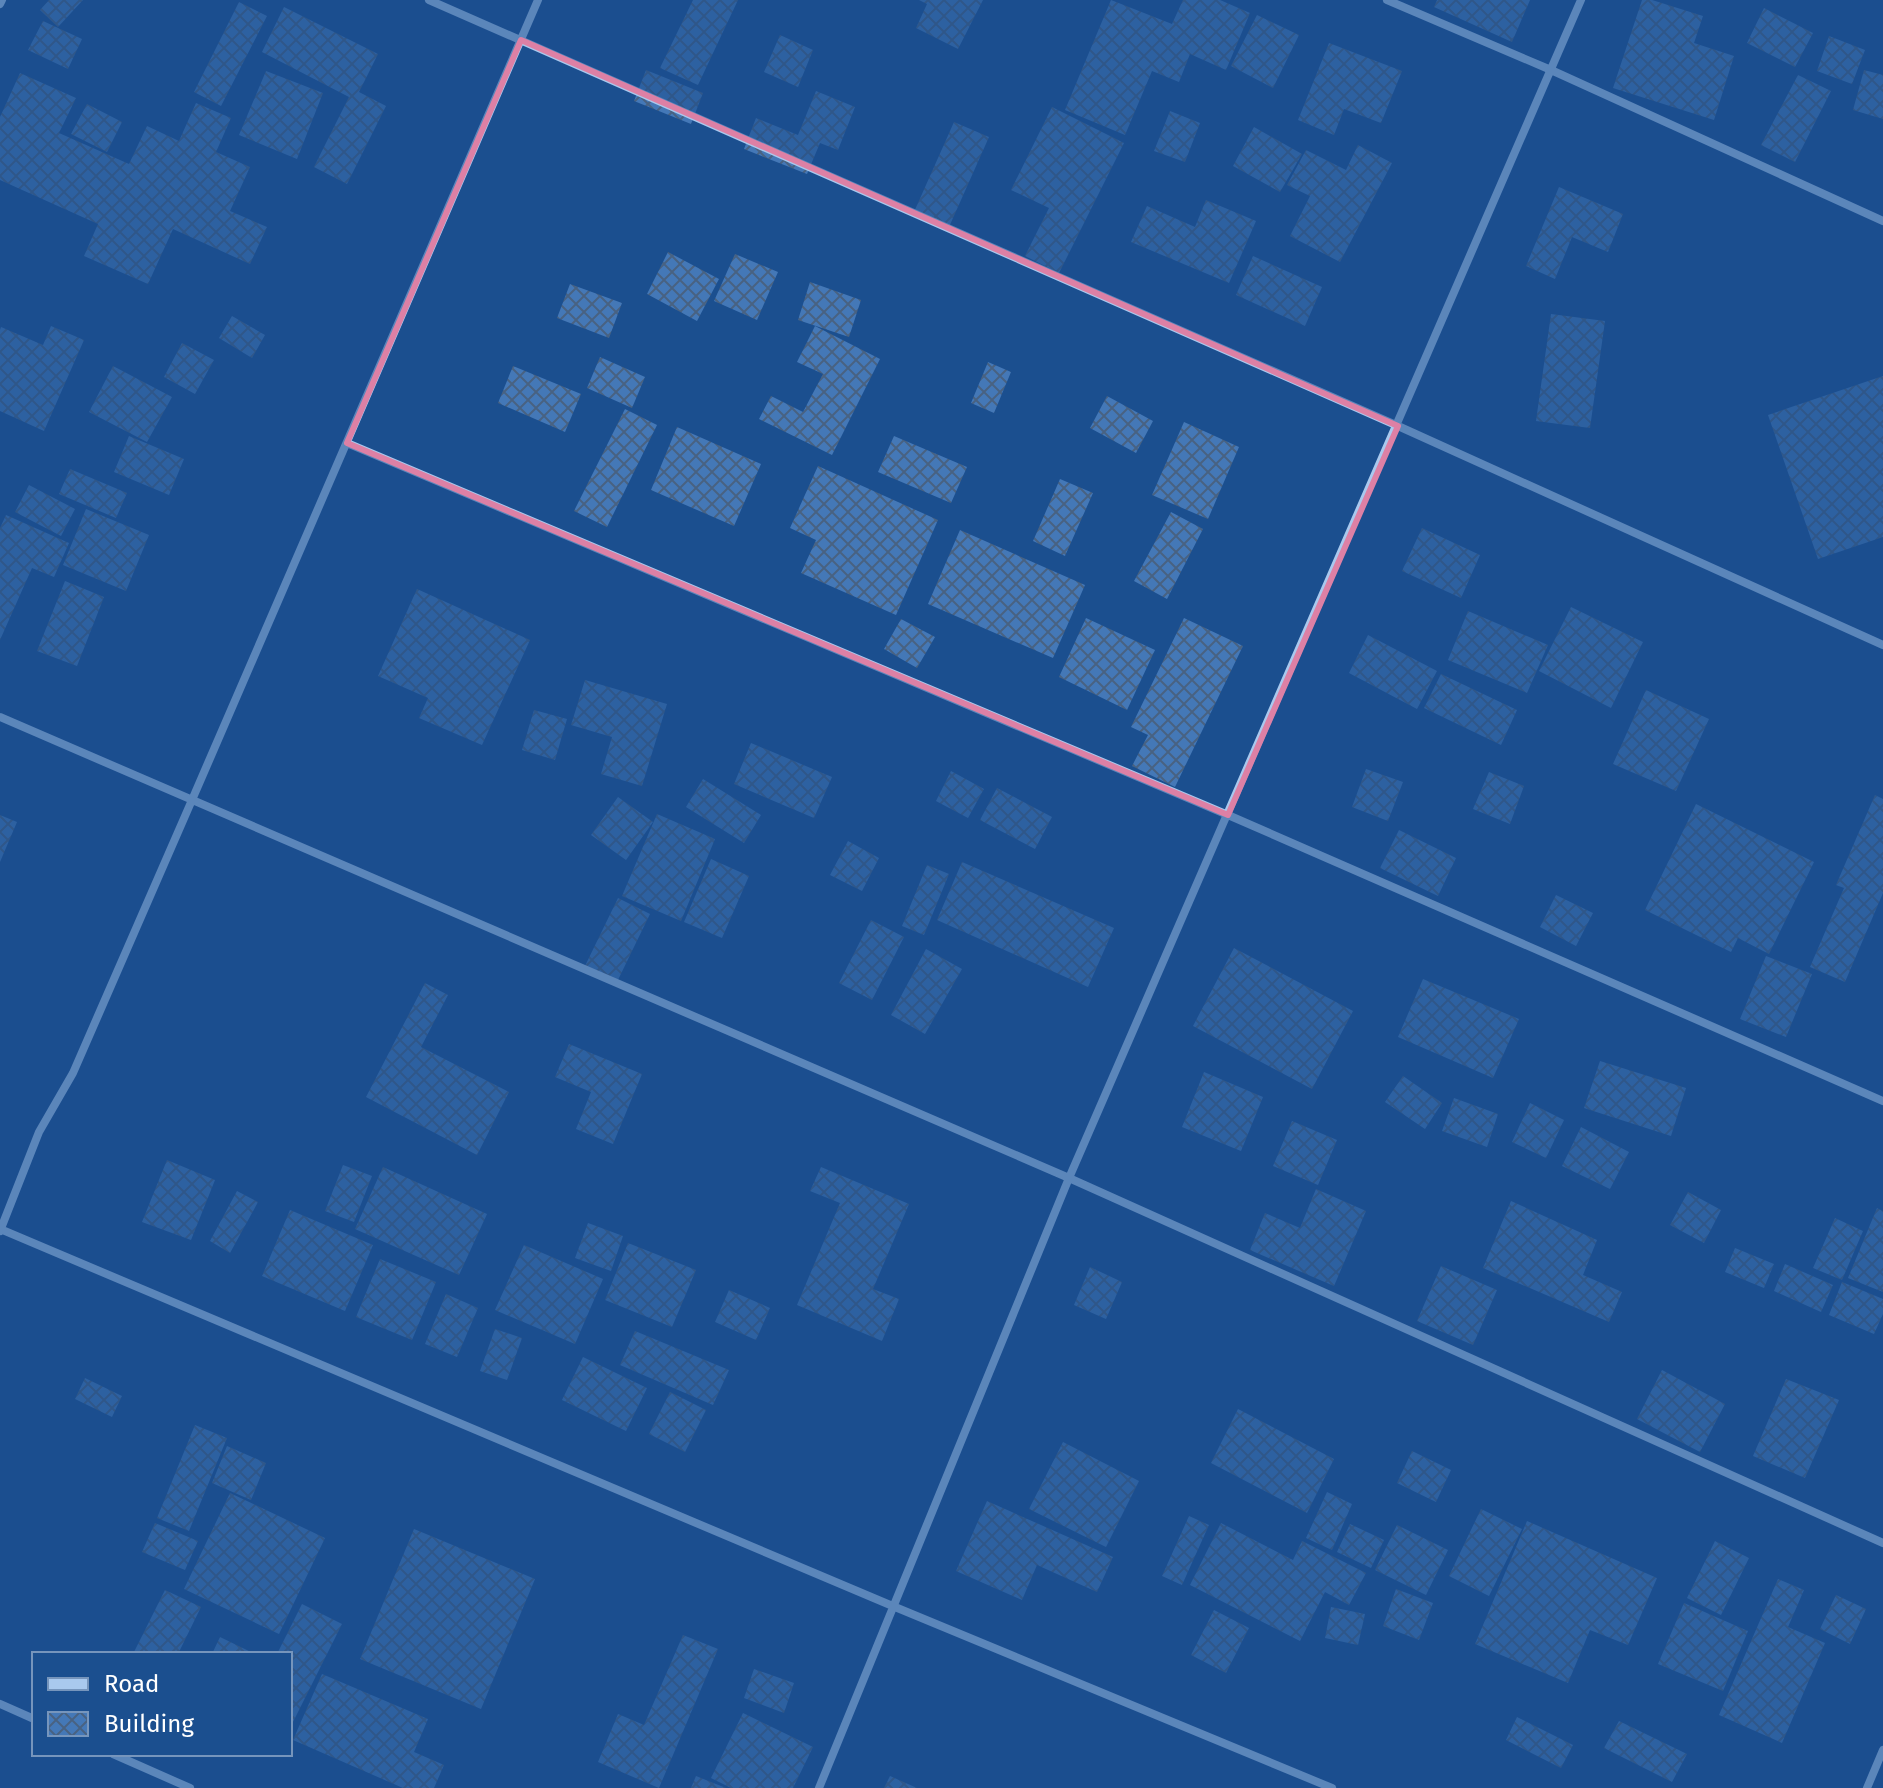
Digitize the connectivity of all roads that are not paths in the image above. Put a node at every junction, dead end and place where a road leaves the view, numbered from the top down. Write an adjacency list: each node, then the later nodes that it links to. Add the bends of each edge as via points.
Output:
1 (429, 0): 5 (street)
2 (538, 0): 5 (street)
3 (1387, 0): 6 (street)
4 (1581, 0): 6 (street)
5 (521, 40): 8 (street); 9 (street)
6 (1551, 70): 7 (street); 8 (street)
7 (1883, 221)
8 (1398, 426): 10 (street); 13 (street)
9 (347, 443): 12 (street); 13 (street)
10 (1883, 645)
11 (0, 717): 12 (street)
12 (192, 800): 15 (street); 16 (street, via 73,1073 39,1132)
13 (1228, 815): 14 (street); 15 (street)
14 (1883, 1101)
15 (1069, 1178): 17 (street); 18 (street)
16 (0, 1230): 18 (street)
17 (1883, 1543)
18 (895, 1607): 24 (street); 25 (street)
19 (0, 1704): 20 (street)
20 (32, 1718)
21 (1883, 1750): 26 (street)
22 (118, 1756): 23 (street)
23 (190, 1788)
24 (819, 1788)
25 (1332, 1788)
26 (1867, 1788)

